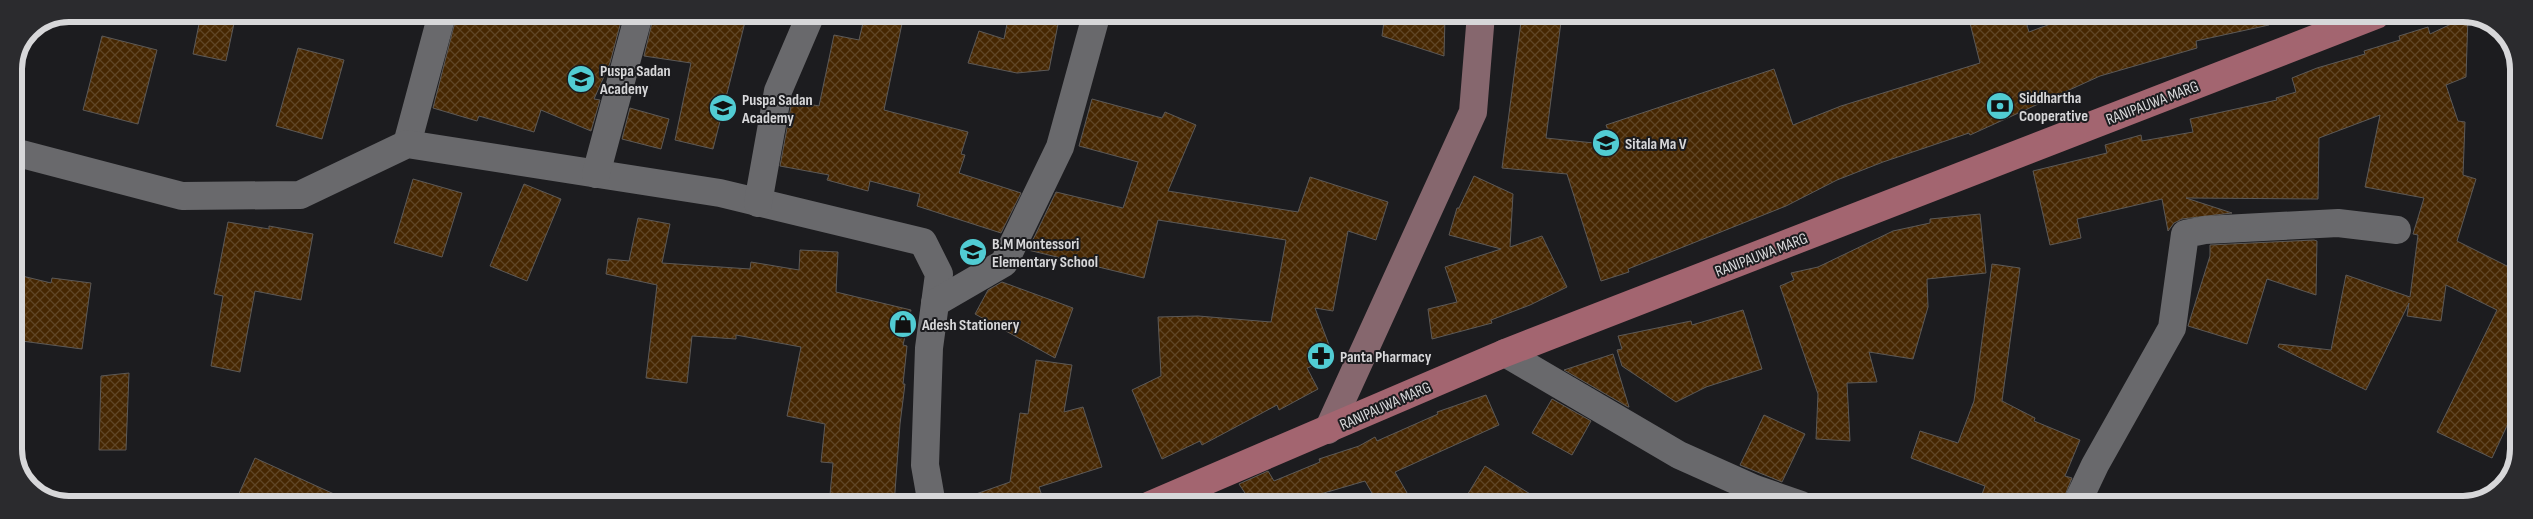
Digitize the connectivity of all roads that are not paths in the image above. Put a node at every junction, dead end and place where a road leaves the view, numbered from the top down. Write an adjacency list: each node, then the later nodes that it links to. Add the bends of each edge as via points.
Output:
1 (440, 22): 7 (street)
2 (637, 22): 9 (street)
3 (808, 22): 10 (street, via 778,91)
4 (1094, 22): 12 (street, via 1060,147 1004,263)
5 (1481, 22): 14 (main road, via 1473,112)
6 (2358, 22): 13 (main road, RANIPAUWA MARG)
7 (407, 144): 8 (street, via 300,195 182,196); 9 (street)
8 (22, 154)
9 (596, 174): 10 (street, via 720,193)
10 (758, 203): 12 (street, via 923,242 939,274)
11 (2397, 230): 18 (street, via 2338,223 2205,230 2185,234 2172,328)
12 (935, 303): 15 (street, via 929,348 925,465)
13 (1505, 353): 14 (main road, RANIPAUWA MARG); 17 (street, via 1679,455)
14 (1328, 430): 16 (main road, RANIPAUWA MARG)
15 (930, 496)
16 (1171, 496)
17 (1775, 496)
18 (2080, 496)

